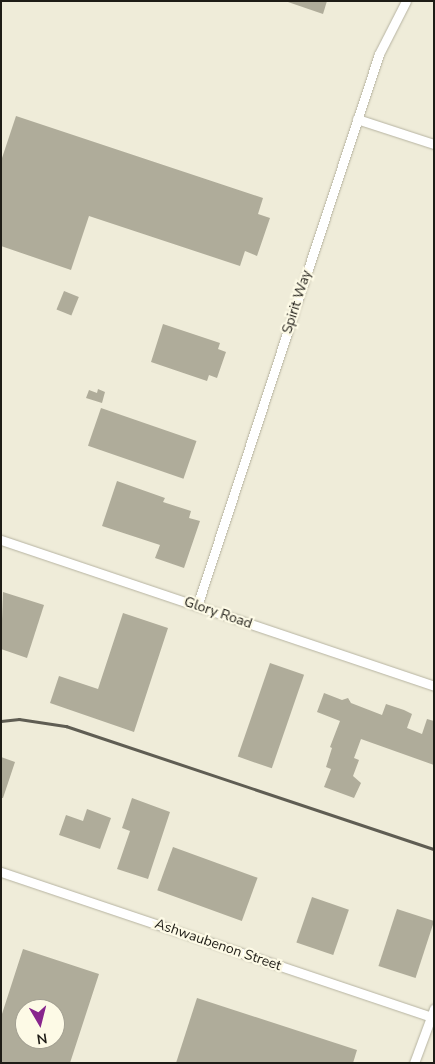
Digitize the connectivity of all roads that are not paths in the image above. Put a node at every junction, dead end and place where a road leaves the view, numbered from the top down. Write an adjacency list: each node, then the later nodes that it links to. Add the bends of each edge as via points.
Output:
1 (406, 1): 2 (street, Spirit Way, via 379,54)
2 (357, 119): 3 (street); 5 (street, Spirit Way)
3 (434, 144)
4 (1, 540): 5 (street, Glory Road)
5 (196, 606): 6 (street, Glory Road)
6 (434, 686)
7 (1, 872): 8 (street, Ashwaubenon Street)
8 (433, 1014): 9 (street)
9 (414, 1063)

